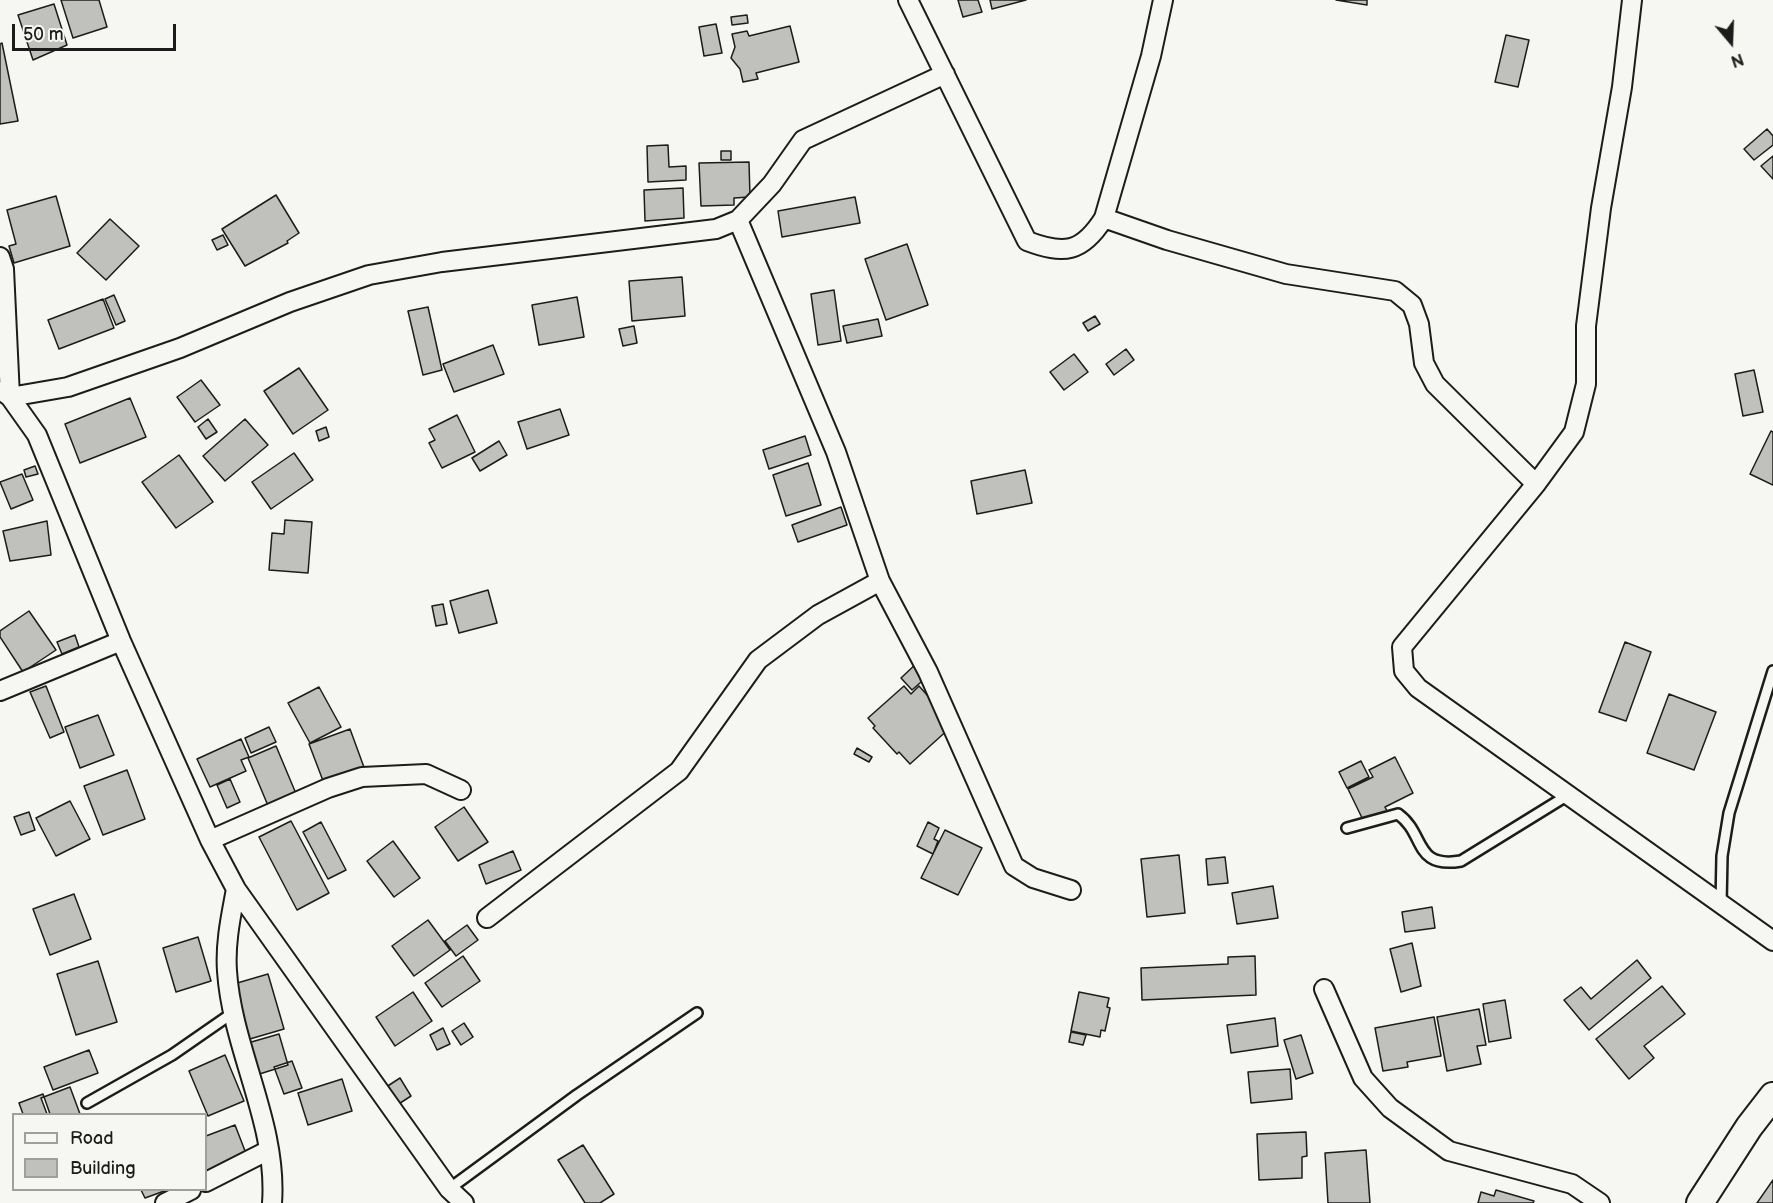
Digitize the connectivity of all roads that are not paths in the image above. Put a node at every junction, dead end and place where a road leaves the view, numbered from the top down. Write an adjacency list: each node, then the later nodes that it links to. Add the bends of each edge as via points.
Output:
1 (908, 0): 4 (street)
2 (1163, 0): 5 (street, via 1151,56)
3 (1632, 0): 9 (street, via 1586,326 1586,384 1574,432)
4 (945, 74): 5 (street, via 1027,241 1052,251 1073,249 1092,238); 6 (street, via 803,140 772,184)
5 (1104, 218): 9 (street, via 1286,274 1395,291 1412,305 1419,324 1424,363 1435,384)
6 (738, 220): 8 (street, via 716,229 442,262 369,275 68,387); 10 (street, via 836,452)
7 (0, 257): 8 (street, via 4,269)
8 (5, 393): 11 (street, via 37,435)
9 (1536, 484): 15 (street, via 1402,647 1404,671 1418,688)
10 (880, 580): 19 (street, via 928,672 1014,866 1033,878); 21 (street, via 818,615 758,660 679,771)
11 (121, 641): 13 (street); 17 (street)
12 (1773, 671): 20 (lane, via 1729,813 1722,856)
13 (0, 691)
14 (461, 790): 17 (street, via 426,774 362,777)
15 (1568, 795): 16 (lane, via 1461,861 1446,863 1427,857 1398,814); 20 (street)
16 (1347, 828)
17 (210, 840): 18 (street)
18 (236, 889): 24 (street, via 227,971); 30 (street)
19 (1071, 890)
20 (1721, 904): 22 (street)
21 (487, 918)
22 (1773, 941)
23 (1324, 989): 35 (street, via 1363,1078 1390,1108 1449,1151 1572,1184)
24 (234, 1012): 27 (lane, via 172,1055); 28 (street)
25 (697, 1013): 30 (lane)
26 (1773, 1096): 36 (main road)
27 (87, 1103)
28 (269, 1150): 29 (street); 33 (street)
29 (207, 1181)
30 (449, 1189): 34 (street)
31 (189, 1191): 32 (street)
32 (165, 1203)
33 (272, 1203)
34 (464, 1203)
35 (1600, 1203)
36 (1700, 1203)

